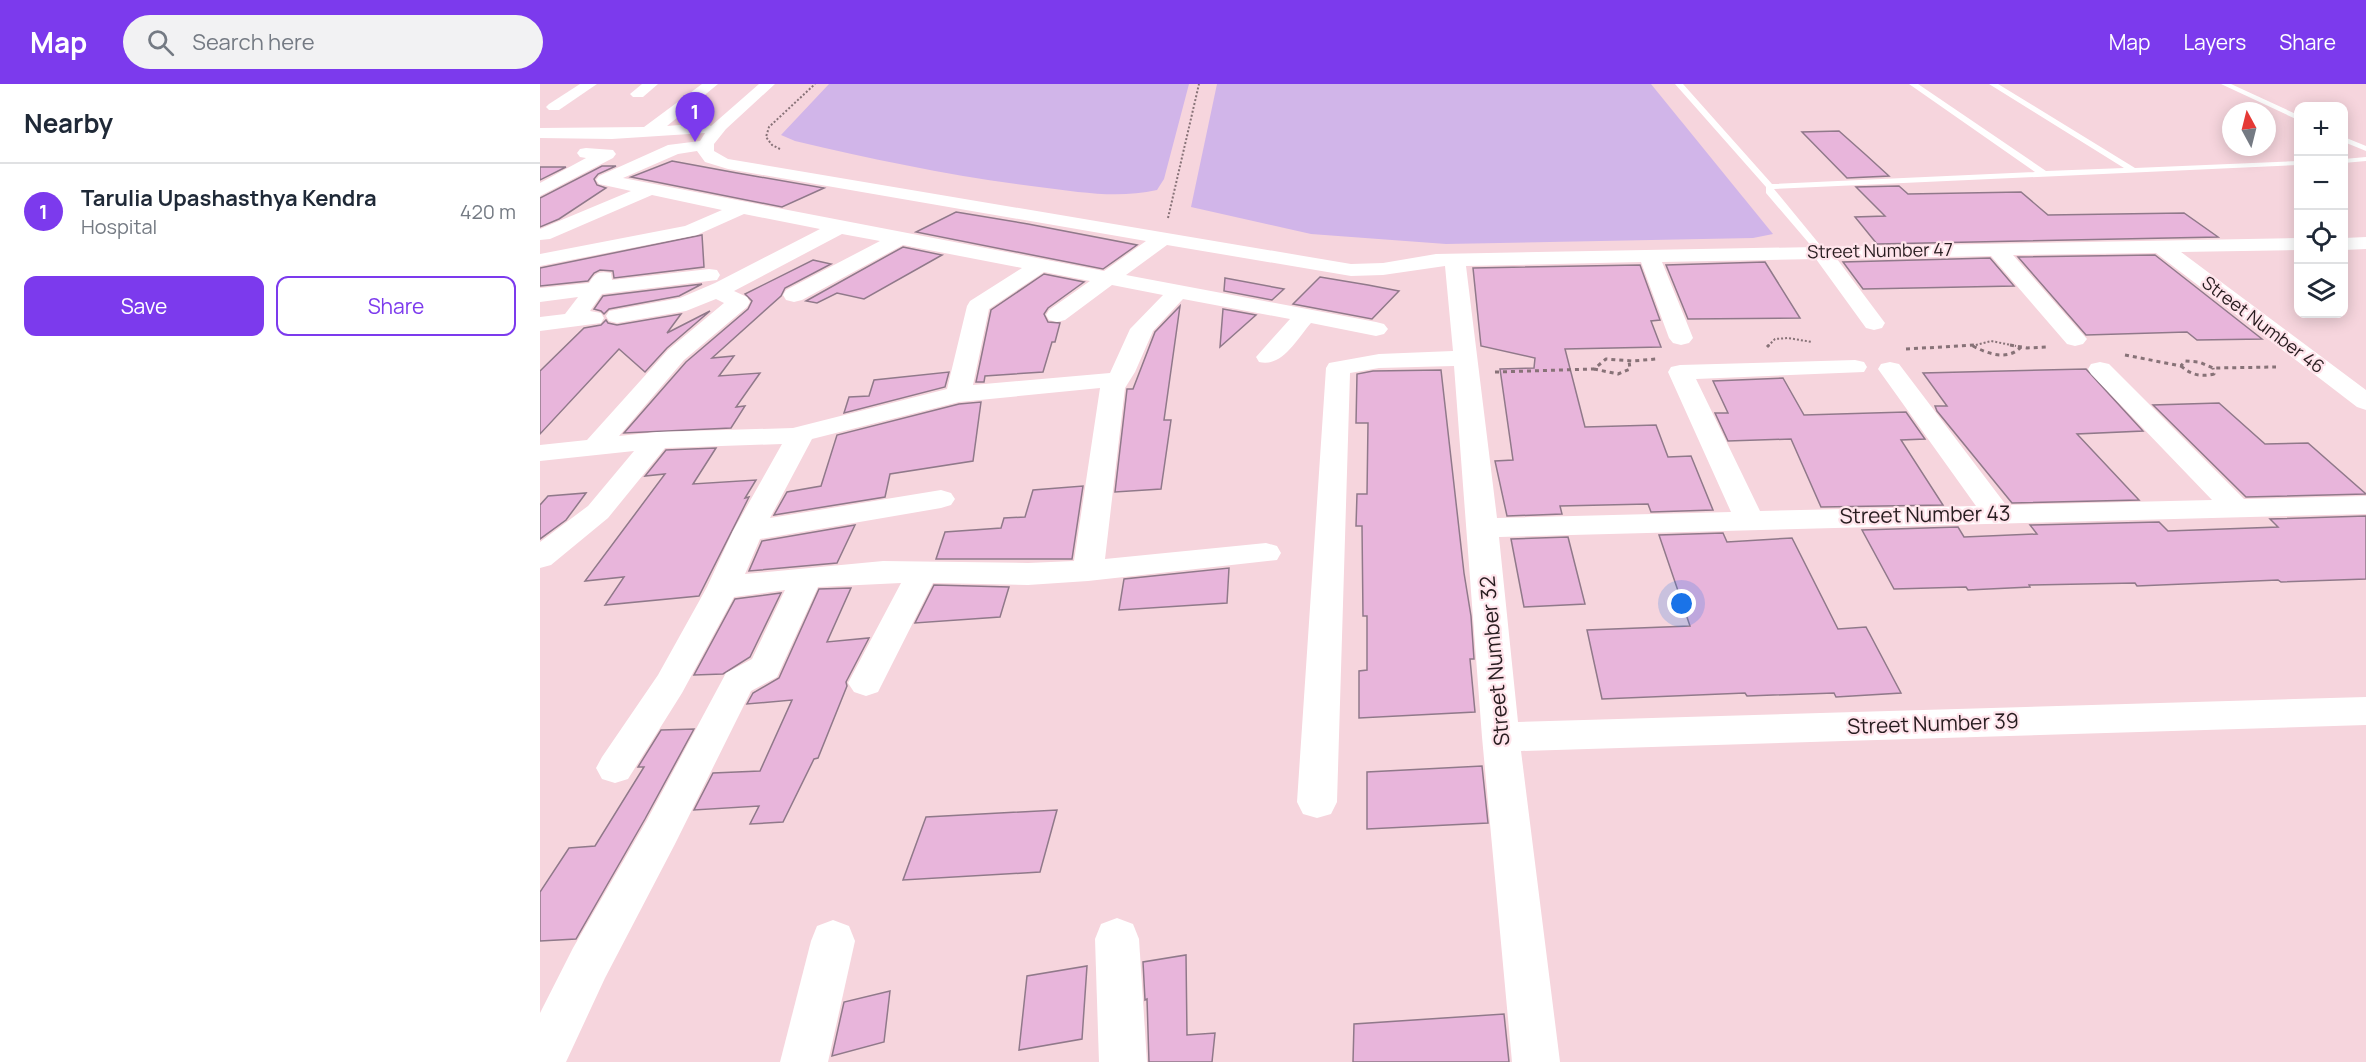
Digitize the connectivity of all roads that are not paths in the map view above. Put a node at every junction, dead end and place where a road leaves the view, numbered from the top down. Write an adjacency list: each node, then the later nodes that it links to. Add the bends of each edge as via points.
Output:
1 (590, 84): 10 (street)
2 (651, 84): 9 (street)
3 (711, 84): 14 (street)
4 (768, 84): 13 (street)
5 (1679, 84): 27 (lane)
6 (1913, 84): 26 (lane)
7 (1993, 84): 25 (lane)
8 (2224, 84): 12 (lane)
9 (638, 94)
10 (547, 106): 11 (street)
11 (540, 116)
12 (2294, 116)
13 (719, 127): 14 (street); 19 (street)
14 (648, 132): 17 (street)
15 (540, 133): 16 (street)
16 (574, 134): 17 (street); 21 (street)
17 (612, 134): 29 (street, via 584,152 605,156)
18 (2348, 141): 20 (lane)
19 (705, 145): 28 (street, via 674,149 605,179); 33 (street, Street Number 47, via 709,156 743,167)
20 (2366, 149)
21 (547, 150)
22 (2366, 159): 23 (lane)
23 (2348, 161)
24 (2294, 163): 25 (lane)
25 (2133, 170): 26 (lane)
26 (2044, 174): 27 (lane)
27 (1770, 187): 41 (lane, via 1769,191)
28 (651, 189): 30 (street); 34 (street)
29 (540, 190)
30 (697, 199): 31 (street); 43 (street)
31 (742, 208): 32 (street); 42 (street, via 702,227 650,240 644,260)
32 (842, 226): 35 (street); 52 (street)
33 (1165, 229): 46 (street, Street Number 47, via 1352,270); 50 (street)
34 (543, 235)
35 (901, 238): 48 (street); 56 (street)
36 (2366, 243): 38 (street)
37 (2294, 244): 39 (street, Street Number 47)
38 (2348, 244)
39 (2160, 246): 40 (street, Street Number 47); 73 (street, Street Number 46)
40 (1996, 249): 41 (street, Street Number 47); 65 (street)
41 (1822, 253): 44 (street, Street Number 47); 62 (street)
42 (616, 255): 43 (street); 49 (street); 53 (street)
43 (565, 256): 45 (street)
44 (1649, 256): 46 (street, Street Number 47); 64 (street)
45 (540, 260)
46 (1458, 260): 67 (street, Street Number 32)
47 (653, 262): 51 (street)
48 (1040, 266): 50 (street); 72 (street, via 978,306)
49 (540, 274)
50 (1108, 278): 54 (street); 57 (street)
51 (640, 283): 52 (street); 52 (street, via 617,316 679,307); 53 (street)
52 (712, 283): 76 (street, via 739,302 676,355)
53 (596, 289): 55 (street); 60 (street)
54 (1179, 291): 58 (street); 71 (street, via 1142,329 1124,372)
55 (540, 295)
56 (794, 295)
57 (1057, 315)
58 (1306, 315): 63 (street); 66 (street)
59 (606, 317): 60 (street)
60 (572, 321): 61 (street)
61 (540, 324)
62 (1874, 324)
63 (1376, 328)
64 (1681, 338)
65 (2075, 339)
66 (1268, 357)
67 (1466, 358): 83 (street, Street Number 32); 95 (street, via 1379,361 1338,368)
68 (1855, 367): 82 (street, via 1680,372)
69 (1890, 369): 81 (street)
70 (2100, 369): 80 (street)
71 (1114, 385): 72 (street, via 1110,380 1102,380); 88 (street)
72 (959, 394): 74 (street)
73 (2366, 402)
74 (801, 434): 75 (street); 84 (street)
75 (657, 440): 76 (street); 86 (street, via 598,512)
76 (595, 447): 77 (street)
77 (540, 453)
78 (941, 499): 84 (street)
79 (2366, 505): 80 (street, Street Number 43)
80 (2236, 508): 81 (street, Street Number 43)
81 (1997, 514): 82 (street, Street Number 43)
82 (1749, 520): 83 (street, Street Number 43)
83 (1483, 528): 93 (street, Street Number 32)
84 (748, 531): 90 (street)
85 (1266, 553): 88 (street)
86 (540, 558)
87 (923, 571): 88 (street); 89 (street); 91 (street)
88 (1088, 571)
89 (807, 577): 90 (street); 98 (street, via 765,668 738,682)
90 (723, 587): 94 (street, via 659,703)
91 (866, 683)
92 (2366, 711): 93 (street, Street Number 39)
93 (1501, 737): 101 (street, Street Number 32)
94 (615, 768)
95 (1317, 802)
96 (1117, 939): 100 (street)
97 (833, 941): 99 (street)
98 (541, 1062)
99 (804, 1062)
100 (1123, 1062)
101 (1536, 1062)

